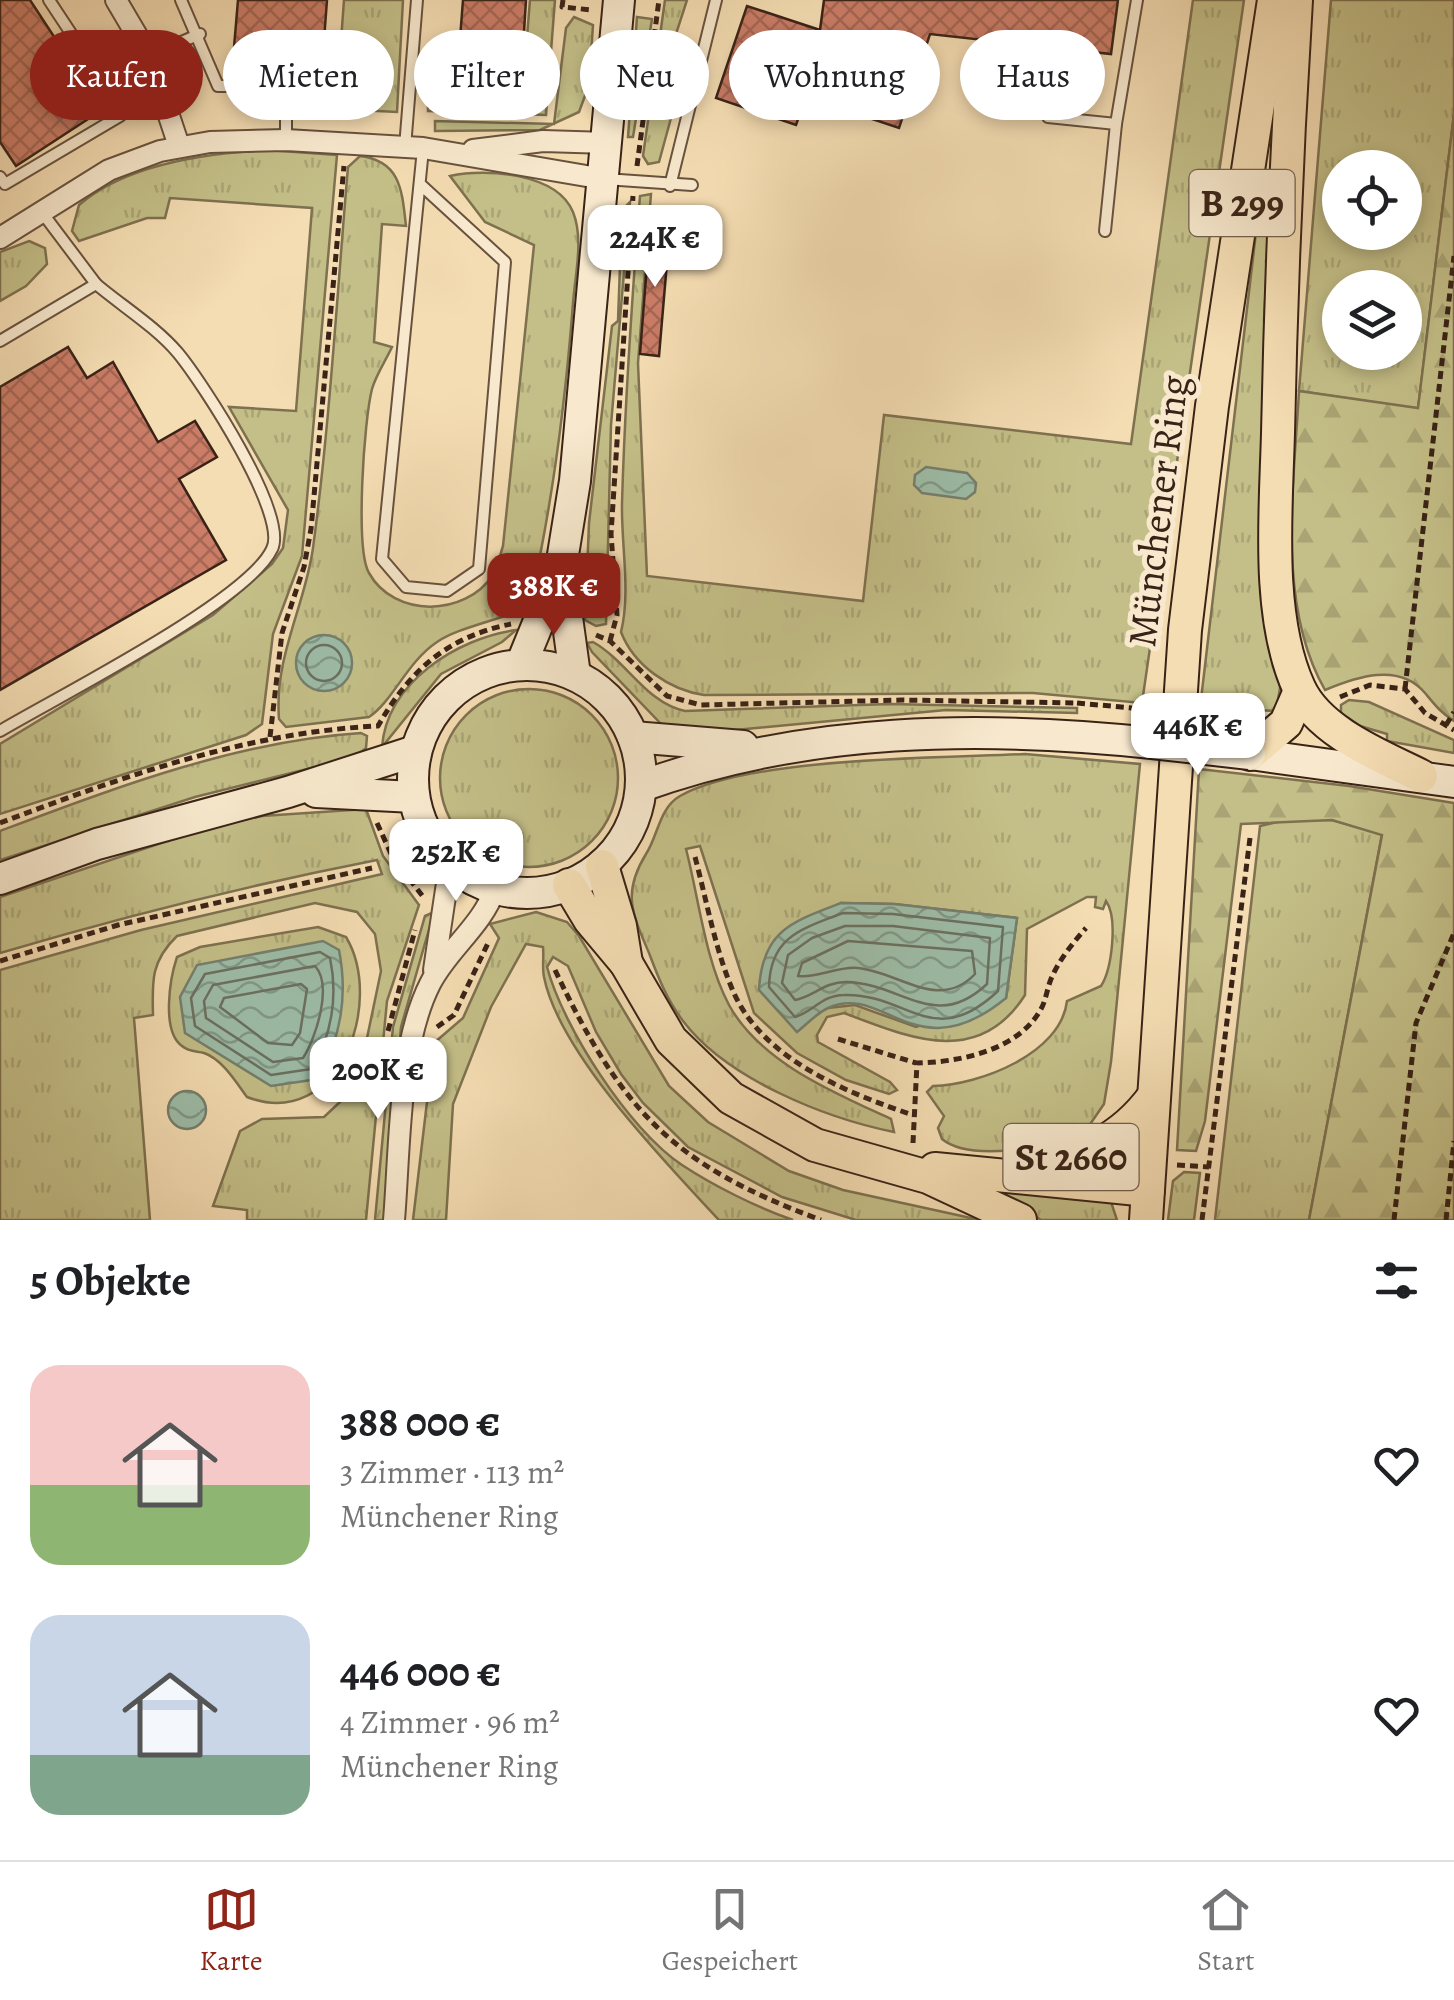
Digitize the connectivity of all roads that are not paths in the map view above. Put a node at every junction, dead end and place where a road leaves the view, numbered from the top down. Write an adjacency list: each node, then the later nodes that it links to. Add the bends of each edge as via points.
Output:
1 (49, 0): 21 (lane, via 120,116 5,184)
2 (116, 0): 10 (street)
3 (181, 0): 11 (lane)
4 (417, 0): 19 (lane)
5 (619, 0): 17 (main road)
6 (716, 0): 24 (lane)
7 (1137, 0): 15 (lane)
8 (1274, 0): 52 (main road, Münchener Ring / B 299, via 1212,406 1186,630)
9 (1296, 0): 34 (main road, B 299, via 1276,544 1284,628)
10 (134, 30)
11 (198, 30)
12 (203, 43): 16 (lane, via 218,86 286,86)
13 (170, 120): 18 (street)
14 (1077, 120): 15 (lane)
15 (1116, 124): 27 (lane)
16 (286, 140): 18 (street); 19 (street)
17 (608, 143): 20 (street, via 543,141); 22 (main road)
18 (179, 146): 26 (street, via 108,170)
19 (414, 148): 20 (street); 23 (lane)
20 (461, 152): 22 (street)
21 (0, 177)
22 (619, 180): 24 (lane); 31 (main road)
23 (421, 185): 23 (lane, via 382,559 406,587 447,591 479,569 505,262)
24 (670, 186): 25 (lane)
25 (692, 186)
26 (40, 211): 28 (street); 29 (lane)
27 (1105, 231)
28 (0, 238)
29 (96, 284): 30 (lane); 35 (lane, via 178,352 266,498 274,547 216,604)
30 (0, 341)
31 (553, 626): 32 (main road); 33 (main road)
32 (521, 665): 33 (main road); 38 (main road, via 486,673 453,692)
33 (575, 675): 36 (main road, via 609,699)
34 (1300, 691): 39 (main road, via 1286,723); 40 (main road, via 1344,734)
35 (0, 731)
36 (634, 737): 37 (main road); 42 (main road)
37 (781, 748): 39 (main road, bridge, via 911,735 1074,735); 42 (main road)
38 (415, 751): 43 (main road); 44 (main road)
39 (1250, 754): 40 (main road)
40 (1421, 776): 41 (main road)
41 (1454, 782)
42 (642, 786): 46 (main road, via 628,833)
43 (288, 792): 44 (main road); 47 (main road, via 97,844)
44 (414, 796): 45 (main road, via 424,827)
45 (450, 863): 49 (main road); 51 (street)
46 (602, 866): 48 (main road); 50 (main road)
47 (0, 879)
48 (569, 886): 49 (main road, via 534,893); 50 (main road)
49 (495, 888): 51 (street)
50 (626, 963): 53 (main road, St 2660, via 662,1028 712,1083 771,1124)
51 (432, 979): 56 (street, via 414,1030)
52 (1154, 1096): 54 (main road, St 2660, via 1122,1131 1080,1155); 55 (main road, B 299)
53 (862, 1158): 54 (main road, St 2660); 57 (main road, via 928,1177)
54 (968, 1172): 55 (main road, St 2660)
55 (1147, 1205)
56 (394, 1220)
57 (1020, 1220)

